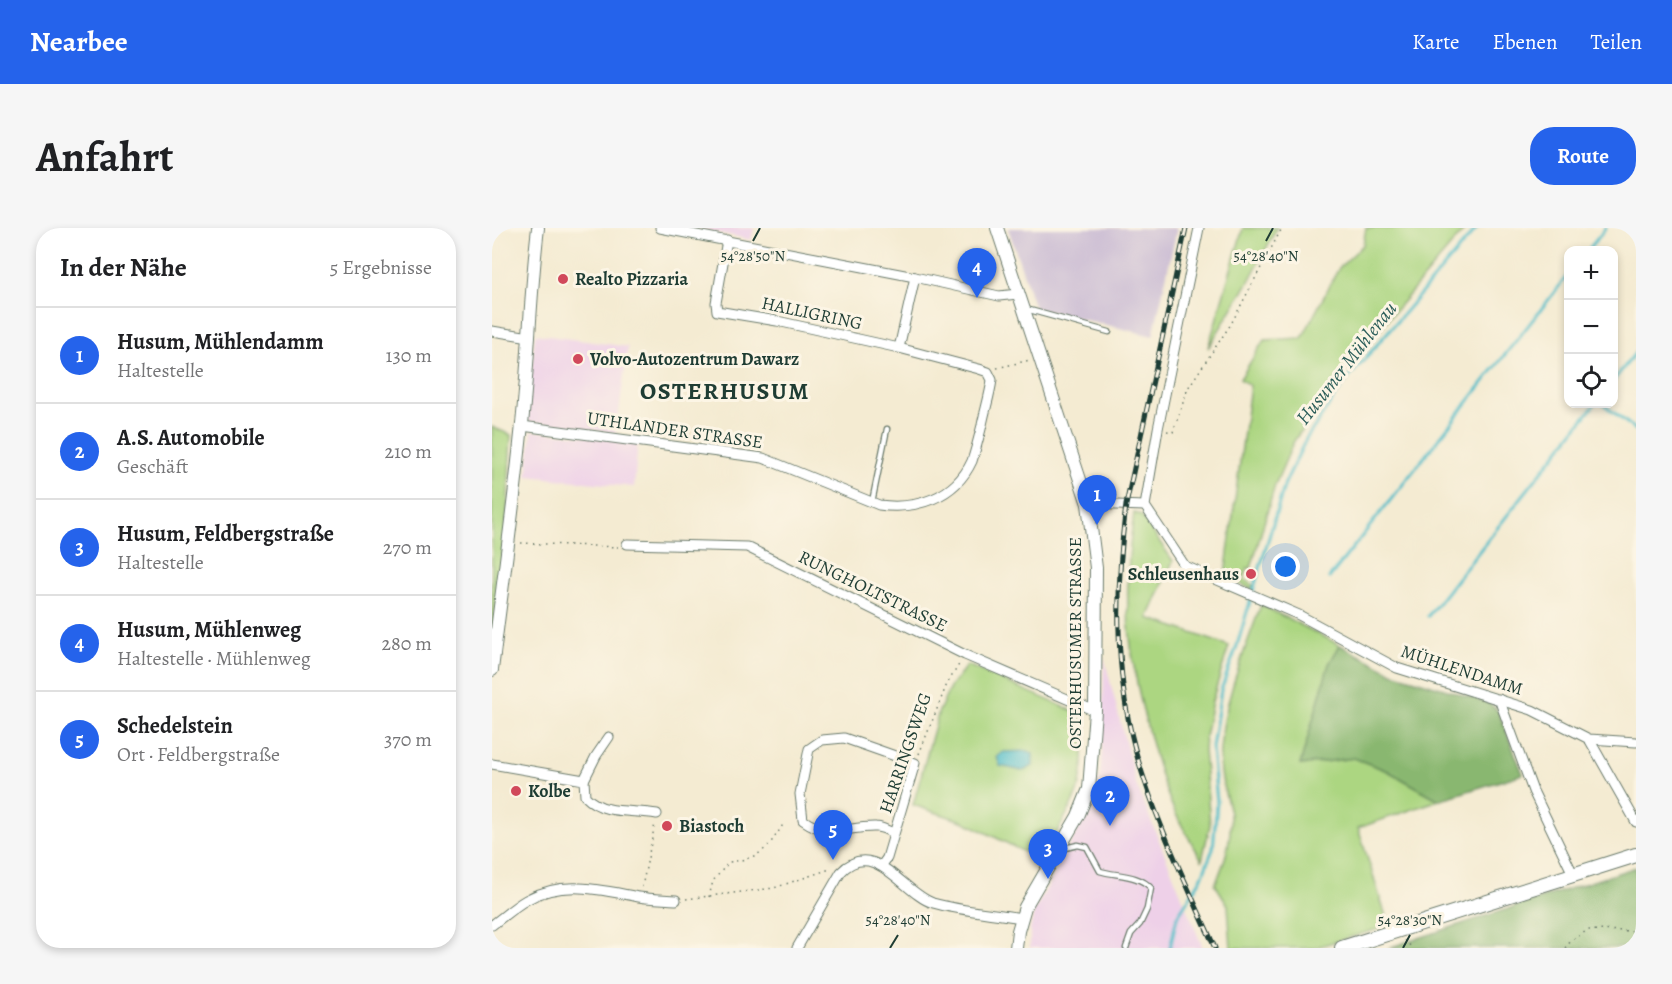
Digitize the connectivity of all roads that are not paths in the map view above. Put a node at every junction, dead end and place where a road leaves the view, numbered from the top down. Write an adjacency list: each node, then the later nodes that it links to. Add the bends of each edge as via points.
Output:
1 (538, 228): 11 (street)
2 (660, 228): 5 (street)
3 (997, 228): 7 (street, OSTERHUSUMER STRASSE)
4 (1199, 228): 17 (street)
5 (727, 240): 6 (street); 12 (street, HALLIGRING, via 717,311)
6 (915, 277): 7 (street, via 999,296); 12 (street)
7 (1018, 294): 8 (street, OSTERHUSUMER STRASSE)
8 (1023, 308): 10 (lane); 16 (street, OSTERHUSUMER STRASSE)
9 (492, 331): 11 (street)
10 (1109, 332)
11 (530, 337): 13 (street)
12 (899, 348): 15 (street, UTHLANDER STRASSE, via 988,372 991,388 974,453 962,476 943,495 928,502 896,507)
13 (522, 426): 15 (street, UTHLANDER STRASSE, via 764,458); 19 (street)
14 (887, 429): 15 (lane)
15 (872, 502)
16 (1088, 504): 17 (street); 21 (street, OSTERHUSUMER STRASSE, via 1096,568)
17 (1145, 506): 20 (street, MÜHLENDAMM, via 1185,566 1299,615 1396,668)
18 (627, 544): 21 (street, RUNGHOLTSTRASSE, via 747,548 965,655)
19 (492, 670)
20 (1499, 699): 23 (street, MÜHLENDAMM, via 1532,710); 33 (street, via 1533,791)
21 (1095, 711): 30 (street, OSTERHUSUMER STRASSE, via 1089,789)
22 (609, 736): 26 (street)
23 (1589, 739): 24 (street, MÜHLENDAMM); 28 (street)
24 (1636, 742)
25 (492, 764): 26 (street)
26 (584, 780): 27 (street, via 585,796 594,805)
27 (657, 814)
28 (1636, 822)
29 (894, 834): 29 (street, HARRINGSWEG, via 915,763 844,738 822,740 809,749 800,794 803,820 817,829 837,832 879,826); 32 (street, HARRINGSWEG)
30 (1059, 850): 35 (street, OSTERHUSUMER STRASSE); 39 (lane, via 1087,847 1100,871 1145,882 1150,888 1147,909)
31 (1636, 855): 33 (main road)
32 (882, 865): 35 (street, via 916,894 934,903); 37 (street, via 866,861 846,866)
33 (1573, 874): 40 (main road)
34 (676, 900): 36 (street, via 595,888 554,889 524,901)
35 (1021, 918): 38 (street, OSTERHUSUMER STRASSE)
36 (492, 925)
37 (797, 948)
38 (1016, 948)
39 (1126, 948)
40 (1342, 948)

